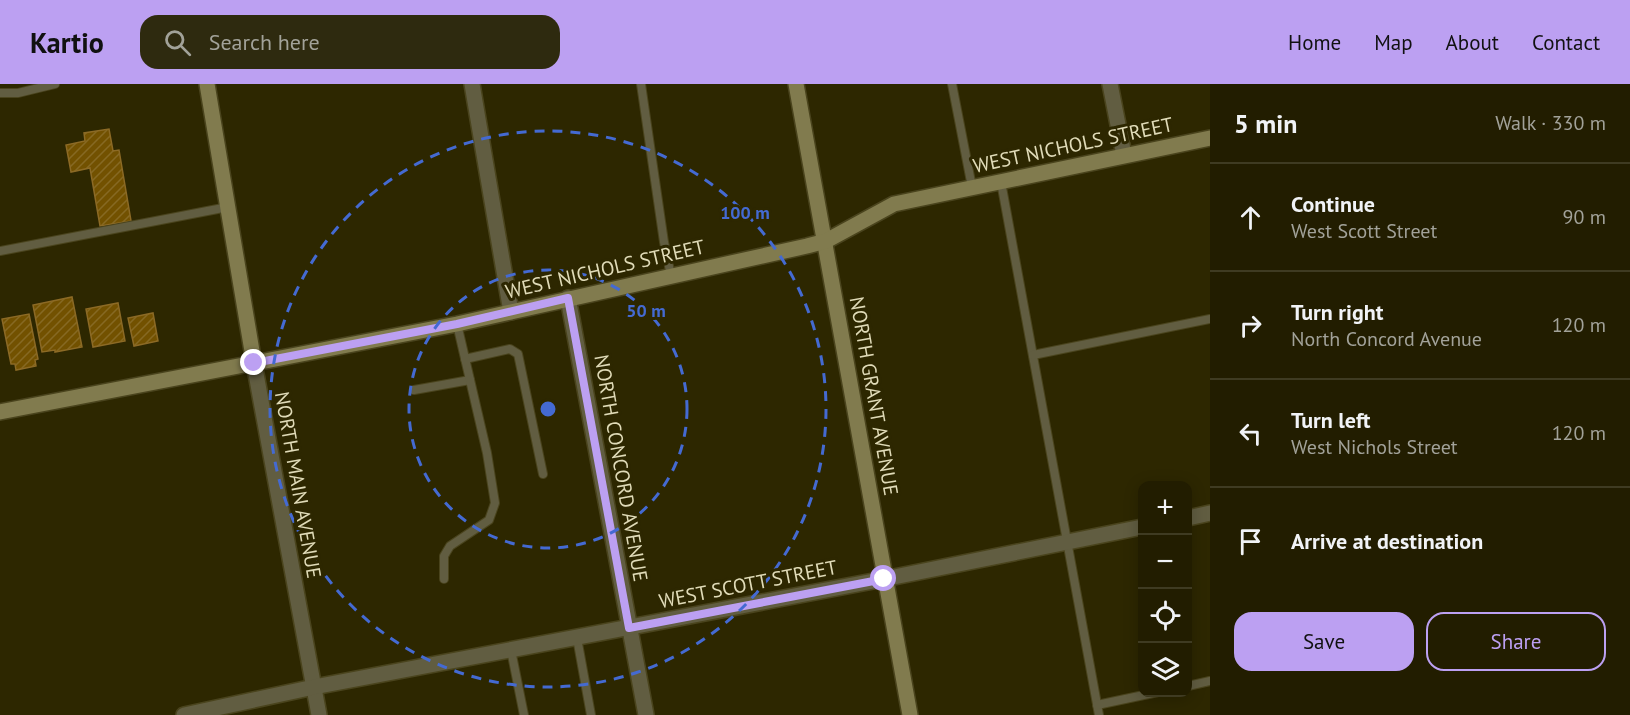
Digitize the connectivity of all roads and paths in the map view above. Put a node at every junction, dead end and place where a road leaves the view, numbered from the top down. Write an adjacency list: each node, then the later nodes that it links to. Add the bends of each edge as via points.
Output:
1 (55, 84): 8 (lane)
2 (207, 84): 14 (street, NORTH MAIN AVENUE)
3 (472, 84): 19 (street)
4 (641, 84): 17 (lane)
5 (796, 84): 15 (street, NORTH GRANT AVENUE)
6 (952, 84): 13 (lane)
7 (1110, 84): 11 (street)
8 (22, 88): 9 (lane)
9 (0, 93)
10 (1210, 138): 11 (street, WEST NICHOLS STREET)
11 (1124, 155): 12 (street, WEST NICHOLS STREET)
12 (1000, 182): 13 (street, WEST NICHOLS STREET); 22 (lane)
13 (972, 187): 15 (street, WEST NICHOLS STREET, via 894,204)
14 (228, 207): 16 (lane); 24 (street, NORTH MAIN AVENUE)
15 (825, 242): 17 (street, WEST NICHOLS STREET); 34 (street, NORTH GRANT AVENUE)
16 (0, 251)
17 (671, 276): 18 (street, WEST NICHOLS STREET)
18 (568, 298): 19 (street, WEST NICHOLS STREET); 35 (street, NORTH CONCORD AVENUE)
19 (511, 312): 21 (street, WEST NICHOLS STREET)
20 (1210, 320): 22 (lane)
21 (457, 324): 23 (lane); 24 (street, WEST NICHOLS STREET)
22 (1033, 355): 32 (lane)
23 (465, 359): 25 (lane); 28 (lane, via 510,349 518,354)
24 (254, 363): 27 (street, WEST NICHOLS STREET); 40 (street, NORTH MAIN AVENUE)
25 (470, 380): 26 (lane); 33 (lane, via 495,502 489,520 450,546 444,556)
26 (414, 390)
27 (0, 412)
28 (543, 474)
29 (1210, 513): 30 (street)
30 (1192, 517)
31 (1138, 528): 32 (street, WEST SCOTT STREET)
32 (1068, 542): 34 (street, WEST SCOTT STREET); 42 (lane)
33 (444, 579)
34 (884, 579): 35 (street, WEST SCOTT STREET); 48 (street, NORTH GRANT AVENUE)
35 (629, 628): 36 (street, WEST SCOTT STREET); 47 (street, NORTH CONCORD AVENUE)
36 (577, 638): 37 (street, WEST SCOTT STREET); 46 (lane)
37 (511, 650): 40 (street, WEST SCOTT STREET); 45 (lane)
38 (1210, 681): 39 (lane)
39 (1192, 685)
40 (314, 687): 43 (street, WEST SCOTT STREET); 44 (street, NORTH MAIN AVENUE)
41 (1138, 697): 42 (lane)
42 (1097, 705): 49 (lane)
43 (184, 715)
44 (319, 715)
45 (524, 715)
46 (591, 715)
47 (646, 715)
48 (910, 715)
49 (1099, 715)

